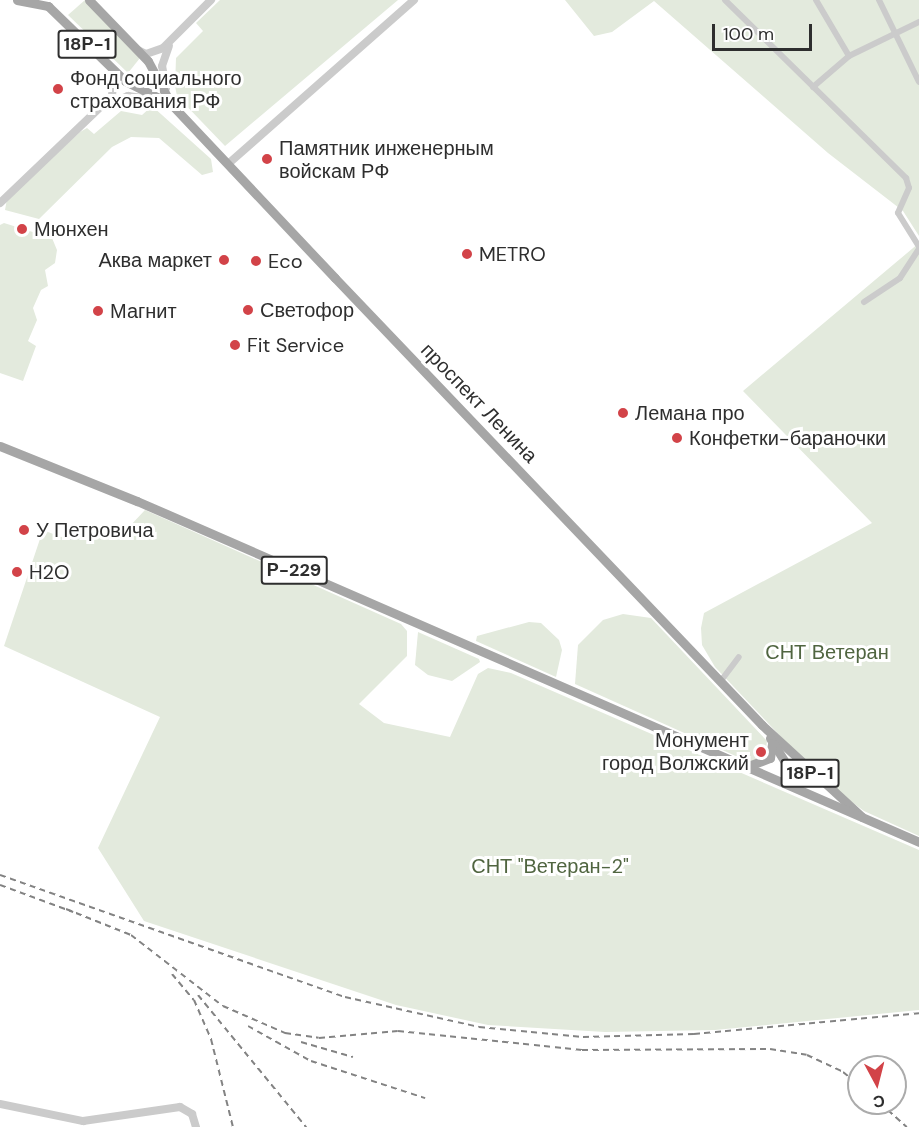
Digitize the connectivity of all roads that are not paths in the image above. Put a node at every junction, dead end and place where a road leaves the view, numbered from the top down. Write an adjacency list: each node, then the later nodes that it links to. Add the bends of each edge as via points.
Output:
1 (17, 0): 8 (main road, 18Р-1)
2 (89, 0): 12 (main road, проспект Ленина / 18Р-1)
3 (211, 0): 10 (street)
4 (414, 0): 19 (street)
5 (724, 0): 16 (street)
6 (816, 0): 13 (street)
7 (879, 0): 11 (street)
8 (51, 3): 14 (main road, проспект Ленина / 18Р-1)
9 (919, 22): 11 (street)
10 (184, 27): 12 (street, via 162,48 146,54); 17 (street, via 163,60)
11 (895, 33): 13 (street); 15 (street)
12 (137, 49): 17 (main road, проспект Ленина / 18Р-1, via 148,61)
13 (849, 56): 16 (street)
14 (114, 71): 17 (main road, проспект Ленина / 18Р-1); 18 (street, via 112,96)
15 (919, 82)
16 (813, 87): 21 (street, via 906,178 909,188 898,213)
17 (171, 104): 18 (street, via 124,97); 19 (main road, проспект Ленина / 18Р-1)
18 (88, 118): 20 (street)
19 (228, 164): 25 (main road, проспект Ленина / 18Р-1)
20 (0, 203)
21 (919, 248): 22 (street, via 900,278)
22 (864, 302)
23 (0, 446): 29 (main road, Р-229, via 137,501)
24 (739, 657): 25 (street)
25 (720, 682): 26 (main road, проспект Ленина / 18Р-1)
26 (762, 725): 27 (main road, проспект Ленина / 18Р-1); 28 (main road, проспект Ленина / 18Р-1)
27 (772, 740): 29 (main road, via 772,754 766,762); 30 (main road, проспект Ленина / 18Р-1)
28 (795, 757): 30 (main road, via 802,777); 31 (main road, проспект Ленина / 18Р-1)
29 (744, 766): 30 (main road, Р-229)
30 (792, 781): 31 (main road, Р-229)
31 (862, 817): 32 (main road, Р-229)
32 (919, 842)
33 (0, 1104): 34 (street, via 83,1121 180,1107 192,1114)
34 (196, 1127)

